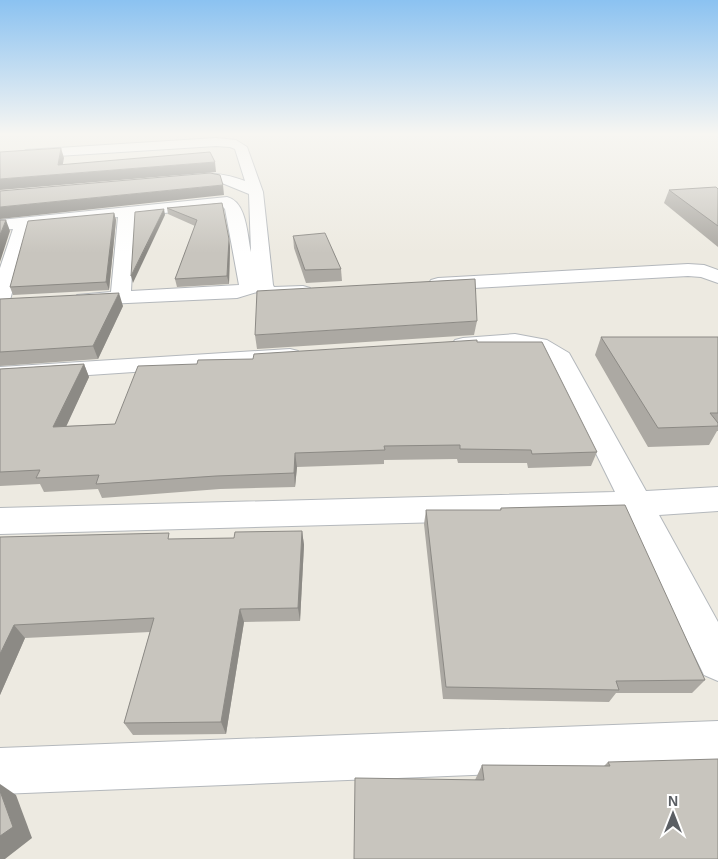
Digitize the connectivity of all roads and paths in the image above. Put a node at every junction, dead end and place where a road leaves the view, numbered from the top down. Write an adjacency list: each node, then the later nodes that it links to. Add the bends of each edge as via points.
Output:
1 (250, 173): 3 (street)
2 (164, 181): 3 (street, via 212,177 234,181)
3 (256, 192): 9 (street, via 262,286 269,293)
4 (127, 212): 5 (street); 10 (street); 10 (street, via 227,202 233,208 250,288 237,292)
5 (23, 222): 6 (street); 11 (street)
6 (0, 225)
7 (718, 277): 8 (street, via 704,271 688,270)
8 (422, 285)
9 (324, 291)
10 (121, 296): 12 (street)
11 (0, 300)
12 (65, 300)
13 (19, 303): 14 (street)
14 (0, 304)
15 (444, 346): 19 (street, via 523,341 554,351 561,358)
16 (316, 354): 17 (street)
17 (0, 374)
18 (718, 499): 19 (street)
19 (636, 504): 20 (street); 21 (street)
20 (0, 520)
21 (718, 661)
22 (718, 743): 23 (street)
23 (0, 772)

